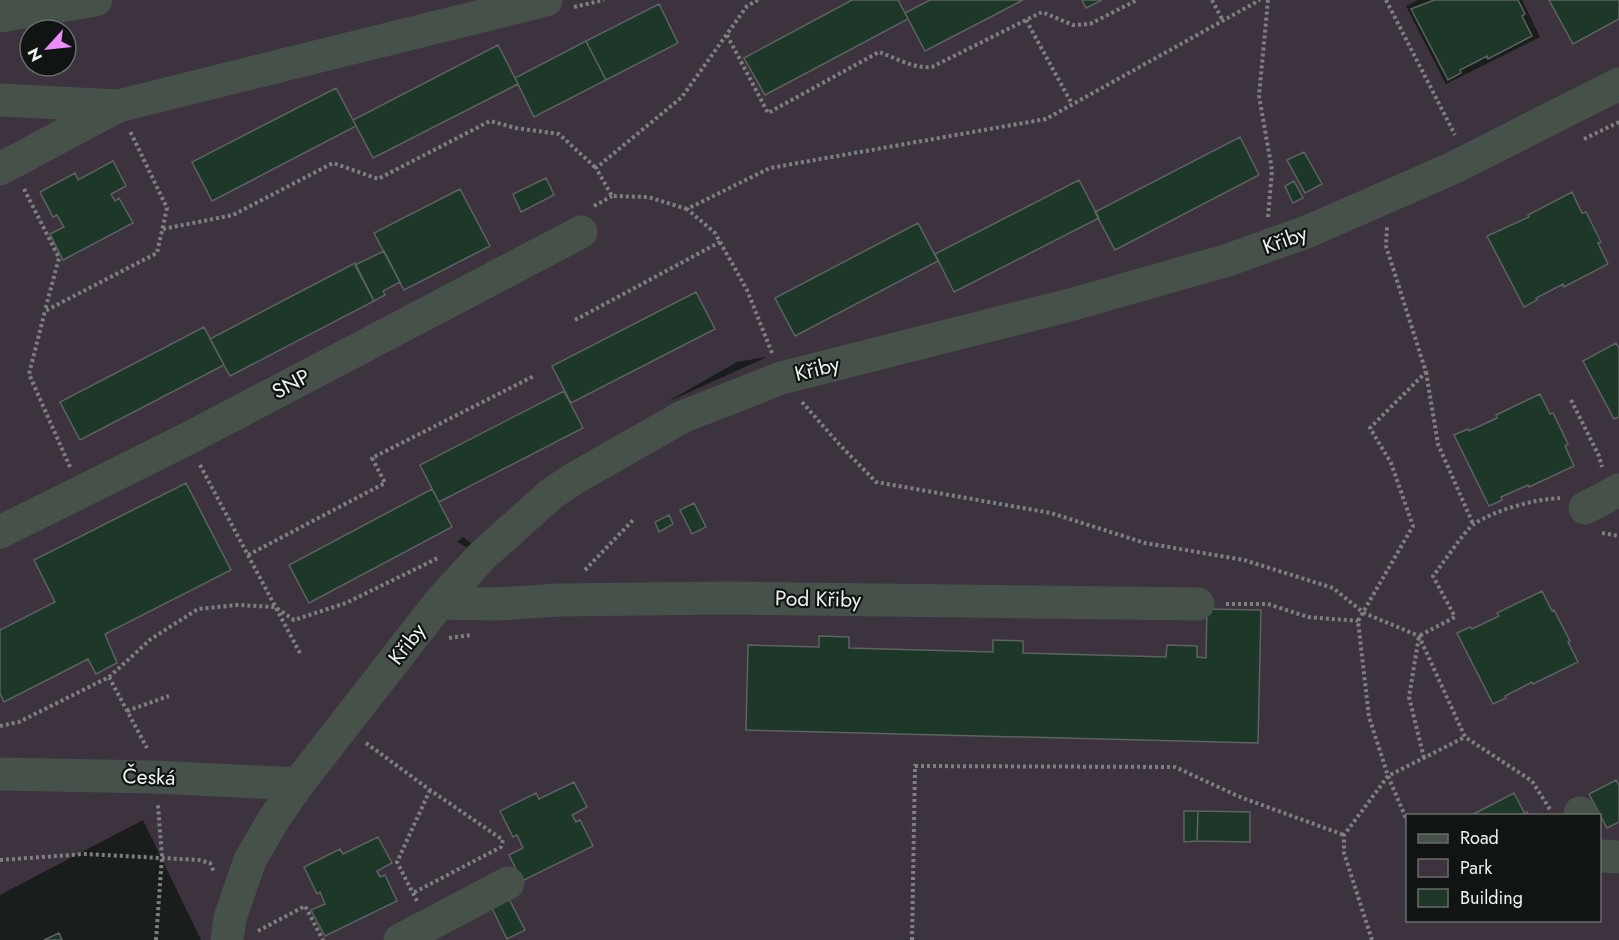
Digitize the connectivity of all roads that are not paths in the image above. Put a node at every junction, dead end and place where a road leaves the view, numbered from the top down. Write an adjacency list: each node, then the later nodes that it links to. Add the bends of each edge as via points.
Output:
1 (96, 0): 3 (street)
2 (546, 0): 6 (street)
3 (0, 16)
4 (1619, 84): 12 (street, Křiby, via 1453,168 1265,247 1070,305 781,378 682,417 551,494 481,557)
5 (0, 100): 6 (street)
6 (118, 106): 7 (street)
7 (5, 166)
8 (581, 232): 11 (street, SNP, via 187,439)
9 (1610, 483): 10 (street)
10 (1576, 503)
11 (0, 532)
12 (439, 603): 13 (street, Pod Křiby, via 728,598); 15 (street, Křiby)
13 (1198, 604)
14 (0, 774): 15 (street, Česká, via 151,763)
15 (298, 784): 17 (street, Křiby, via 250,860 230,918)
16 (508, 883): 18 (street)
17 (238, 938)
18 (400, 940)

